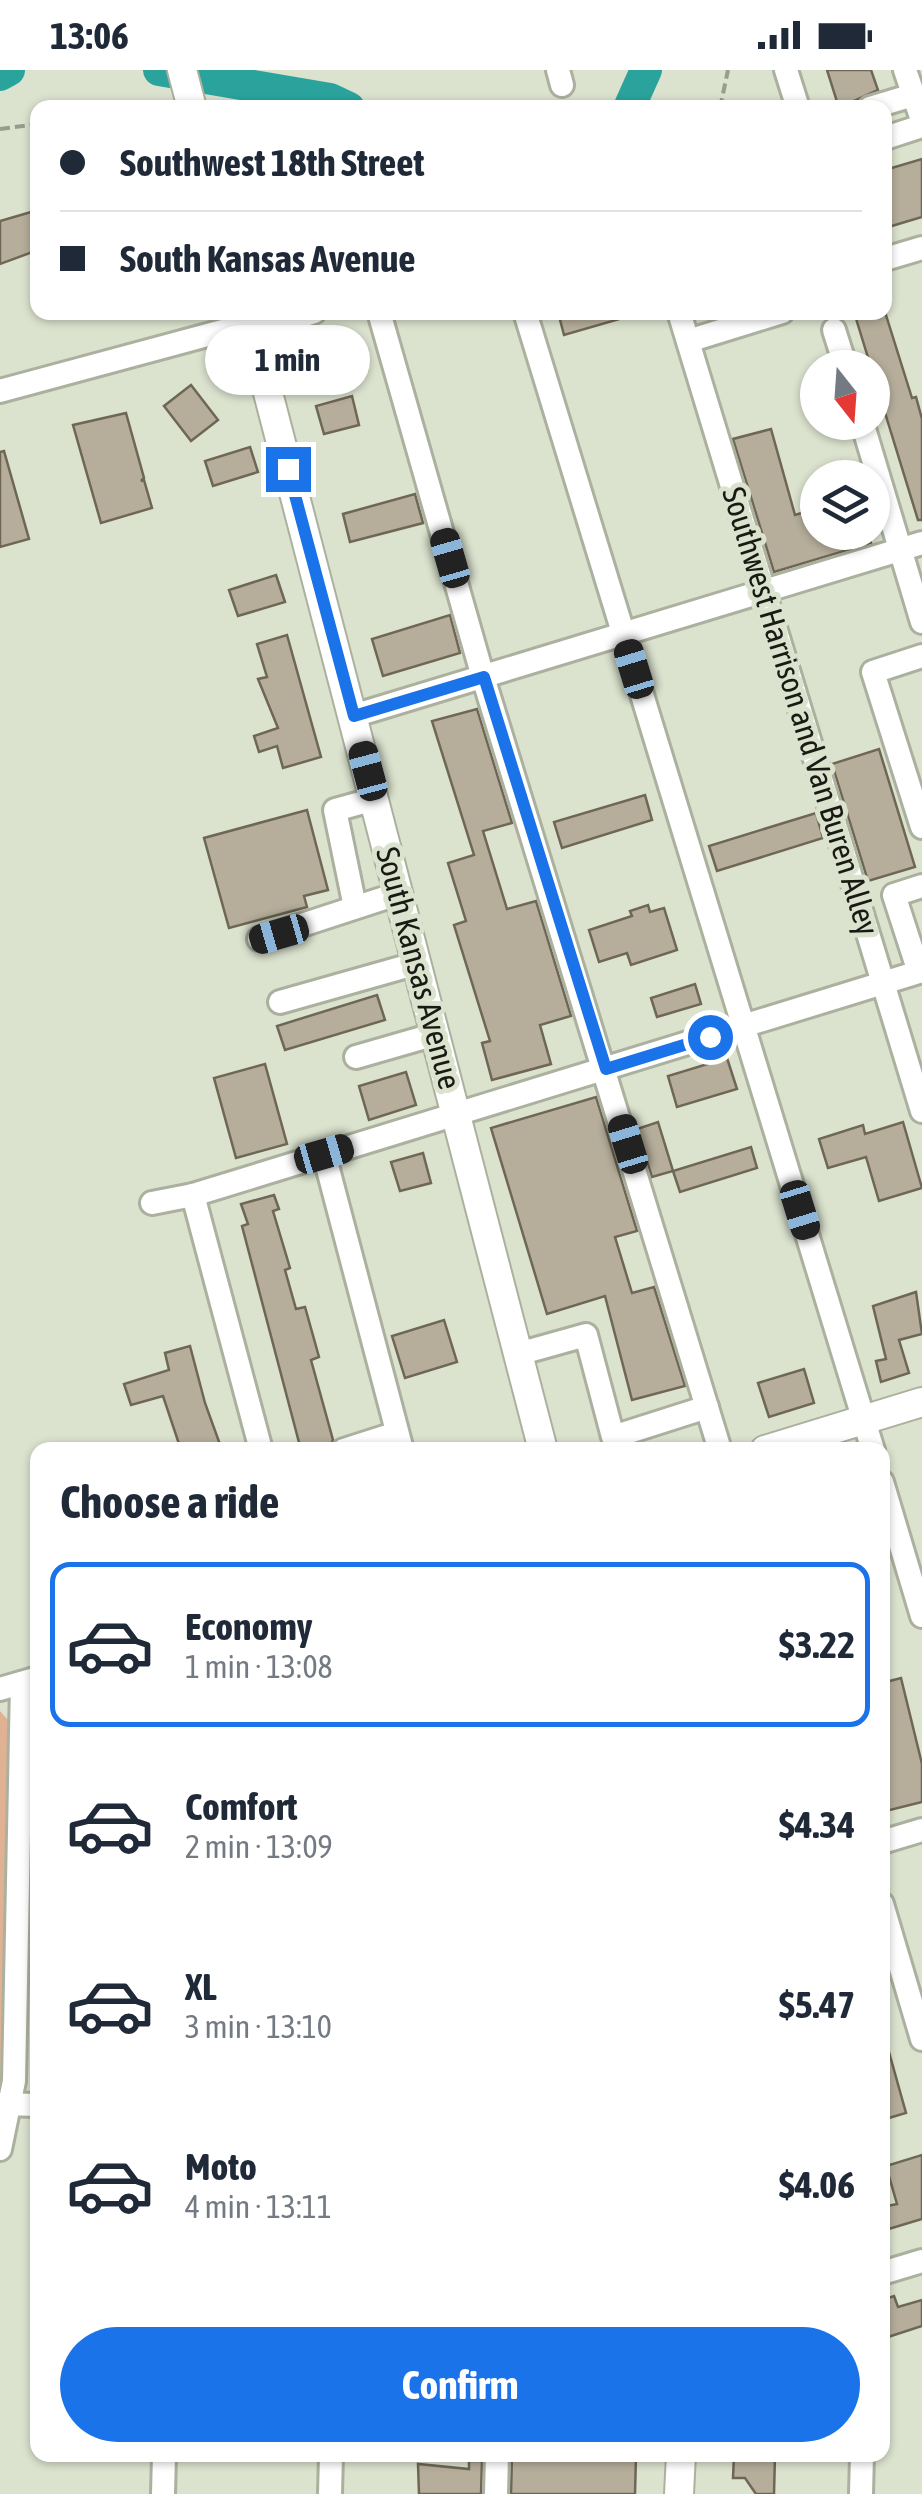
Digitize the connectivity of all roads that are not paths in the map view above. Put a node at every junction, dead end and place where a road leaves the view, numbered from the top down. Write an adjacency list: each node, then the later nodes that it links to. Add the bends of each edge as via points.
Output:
1 (182, 70): 5 (main road)
2 (786, 70): 6 (street)
3 (904, 70): 4 (street)
4 (913, 95): 7 (street); 8 (street)
5 (190, 100)
6 (795, 100)
7 (892, 101)
8 (922, 123): 9 (street)
9 (892, 135)
10 (922, 248): 11 (street)
11 (892, 257)
12 (248, 320): 20 (street); 28 (main road, South Kansas Avenue)
13 (381, 320): 27 (street)
14 (527, 320): 25 (street)
15 (681, 320): 18 (street, Southwest Harrison and Van Buren Alley)
16 (757, 320): 18 (street)
17 (834, 330): 19 (street)
18 (688, 342): 23 (street, Southwest Harrison and Van Buren Alley)
19 (840, 350)
20 (0, 391)
21 (869, 440): 22 (street)
22 (911, 547): 23 (street); 24 (street)
23 (766, 591): 25 (street); 37 (street, Southwest Harrison and Van Buren Alley)
24 (922, 622)
25 (624, 634): 27 (street); 39 (street)
26 (922, 656): 30 (street, via 873,672)
27 (484, 677): 28 (street); 42 (street)
28 (354, 716): 29 (main road, South Kansas Avenue)
29 (375, 799): 32 (main road, South Kansas Avenue); 33 (street, via 336,810)
30 (922, 827)
31 (922, 886): 36 (street, via 894,896)
32 (400, 893): 33 (street); 35 (main road, South Kansas Avenue)
33 (355, 907): 34 (street)
34 (259, 939)
35 (418, 963): 38 (street); 40 (main road, South Kansas Avenue)
36 (920, 971): 37 (street)
37 (883, 983): 39 (street); 43 (street, Southwest Harrison and Van Buren Alley)
38 (280, 1002)
39 (744, 1026): 42 (street); 51 (street)
40 (436, 1034): 41 (street); 44 (main road, South Kansas Avenue)
41 (356, 1057)
42 (606, 1069): 44 (street); 50 (street)
43 (922, 1110)
44 (457, 1114): 45 (street); 48 (main road, South Kansas Avenue)
45 (324, 1154): 46 (street); 54 (street)
46 (193, 1195): 47 (street); 53 (street)
47 (152, 1203)
48 (518, 1354): 52 (street, via 586,1335 613,1437); 55 (main road, South Kansas Avenue)
49 (922, 1402): 51 (main road)
50 (706, 1406): 52 (street); 56 (street)
51 (864, 1420): 57 (main road); 58 (street)
52 (636, 1440)
53 (259, 1442)
54 (400, 1442)
55 (541, 1442)
56 (717, 1442)
57 (791, 1442)
58 (871, 1442)
59 (890, 1509): 60 (street)
60 (922, 1616)
61 (20, 1683): 66 (street, via 14,2081)
62 (922, 1830): 63 (street)
63 (890, 1840)
64 (890, 1931): 65 (street)
65 (922, 2040)
66 (4, 2104): 67 (street); 68 (street)
67 (30, 2106)
68 (0, 2150)
69 (922, 2261): 70 (street)
70 (890, 2271)
71 (164, 2462): 76 (street)
72 (331, 2462): 77 (street)
73 (497, 2462): 78 (street)
74 (680, 2462): 79 (main road)
75 (862, 2462): 80 (street)
76 (162, 2494)
77 (330, 2494)
78 (496, 2494)
79 (680, 2494)
80 (861, 2494)

